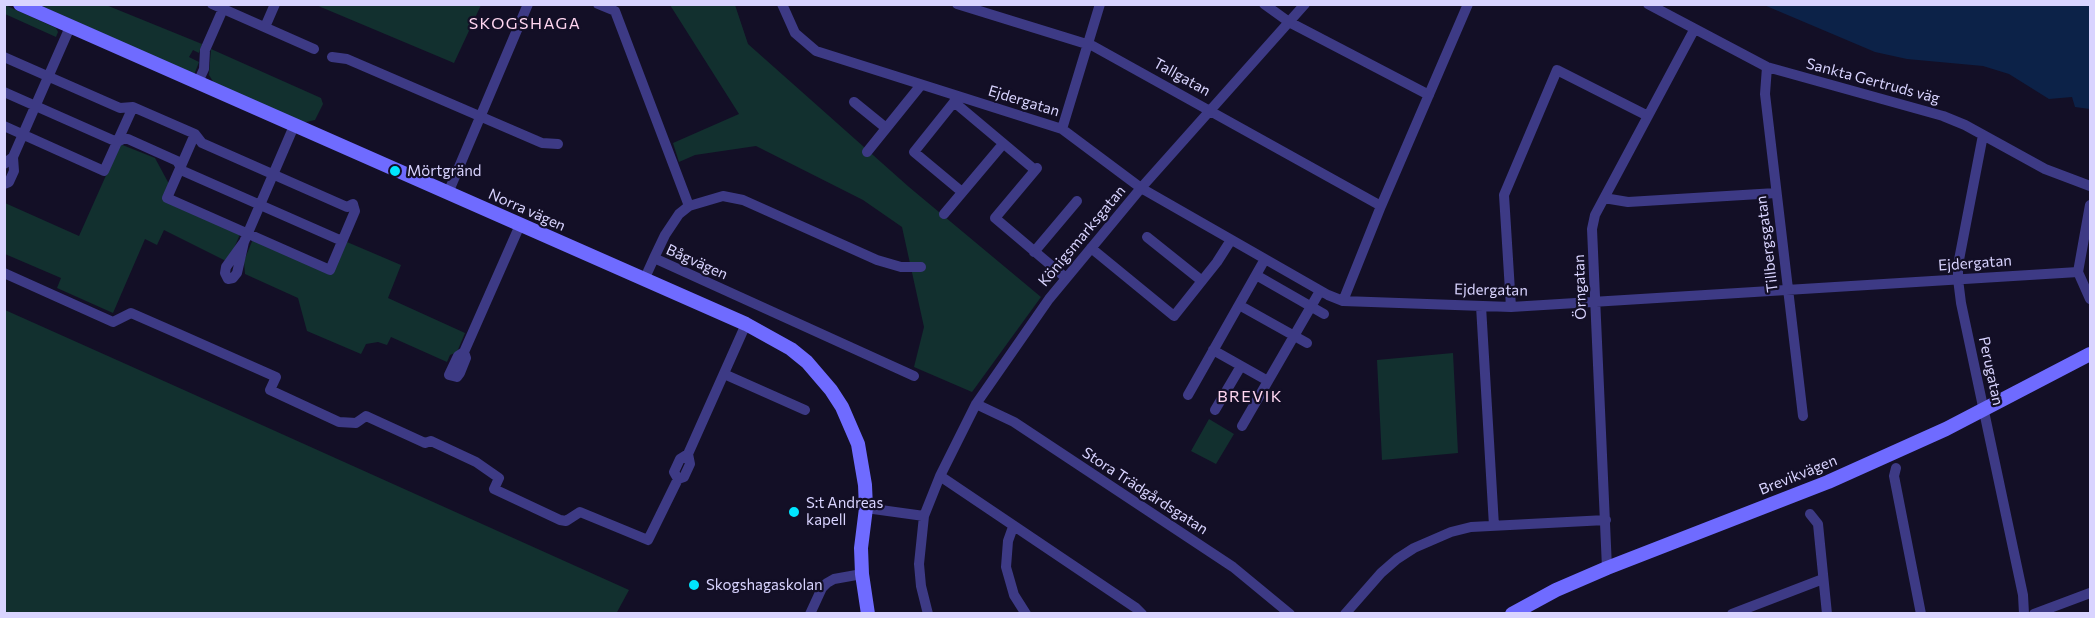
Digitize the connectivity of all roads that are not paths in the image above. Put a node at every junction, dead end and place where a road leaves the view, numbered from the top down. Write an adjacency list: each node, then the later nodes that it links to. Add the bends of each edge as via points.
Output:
1 (20, 4): 15 (street, Norra vägen)
2 (212, 4): 13 (street)
3 (275, 4): 16 (street)
4 (528, 4): 33 (street)
5 (598, 4): 59 (street, via 615,11)
6 (782, 4): 25 (street, Ejdergatan, via 795,33 816,51)
7 (957, 4): 18 (street, Tallgatan)
8 (1100, 4): 18 (street)
9 (1264, 4): 14 (street)
10 (1305, 4): 14 (street, Königsmarksgatan)
11 (1468, 4): 27 (street)
12 (1648, 4): 17 (street, Sankta Gertruds väg)
13 (223, 9): 16 (street); 24 (street, via 205,50 204,69)
14 (1289, 22): 27 (street); 32 (street, Königsmarksgatan)
15 (70, 27): 23 (street); 24 (street, Norra vägen)
16 (265, 27): 19 (street)
17 (1694, 30): 22 (street, Sankta Gertruds väg); 34 (street, Örngatan)
18 (1088, 44): 32 (street, Tallgatan); 38 (street)
19 (314, 49)
20 (4, 57): 23 (street)
21 (332, 57): 33 (street, via 347,58)
22 (1767, 67): 41 (street, Sankta Gertruds väg, via 1943,116); 54 (street, Tillbergsgatan, via 1765,94)
23 (49, 77): 30 (street); 31 (street, via 120,108)
24 (198, 82): 36 (street, Norra vägen)
25 (921, 85): 28 (street, Ejdergatan); 37 (street)
26 (4, 92): 30 (street)
27 (1429, 94): 60 (street)
28 (955, 99): 38 (street, Ejdergatan); 44 (street, Ejdergatan); 52 (street, via 914,152)
29 (854, 102): 37 (street)
30 (36, 106): 39 (street); 42 (street)
31 (133, 107): 40 (street); 42 (street)
32 (1210, 110): 51 (street, Königsmarksgatan); 60 (street, Tallgatan)
33 (481, 116): 43 (street, via 542,142); 53 (street)
34 (1648, 116): 55 (street, Örngatan); 87 (street, via 1557,70 1503,195)
35 (4, 126): 39 (street)
36 (294, 126): 48 (street); 53 (street, Norra vägen)
37 (886, 128): 45 (street)
38 (1062, 129): 51 (street, Ejdergatan)
39 (24, 134): 42 (street, via 104,171); 46 (street)
40 (195, 134): 47 (street); 48 (street, via 202,142)
41 (1983, 135): 50 (street, Sankta Gertruds väg, via 2045,170); 76 (street, Perugatan)
42 (117, 141): 47 (street, via 128,139)
43 (558, 144)
44 (1003, 144): 52 (street); 68 (street, Ejdergatan, via 1036,169 995,218)
45 (867, 152)
46 (9, 161): 49 (street, via 14,171)
47 (181, 166): 57 (street, via 183,171); 64 (street, via 167,198)
48 (274, 176): 57 (street); 66 (street, via 347,207 353,204 356,211)
49 (4, 184)
50 (2091, 186)
51 (1141, 188): 65 (street, Ejdergatan); 67 (street, Königsmarksgatan)
52 (962, 192): 61 (street)
53 (448, 193): 62 (street, Norra vägen)
54 (1776, 193): 55 (street, via 1628,202); 80 (street, Tillbergsgatan)
55 (1604, 198): 83 (street, Örngatan, via 1592,229)
56 (1077, 201): 68 (street)
57 (261, 205): 64 (street); 66 (street)
58 (2091, 205): 72 (street)
59 (689, 206): 69 (street, Bågvägen, via 672,222); 71 (street, via 712,198 733,197 877,260)
60 (1381, 206): 82 (street)
61 (944, 214)
62 (520, 225): 77 (street, Norra vägen); 93 (street)
63 (1147, 237): 78 (street)
64 (246, 238): 66 (street, via 330,270)
65 (1231, 240): 70 (street, Ejdergatan); 78 (street)
66 (342, 241)
67 (1091, 248): 75 (street, Königsmarksgatan); 78 (street, via 1174,316)
68 (1034, 252): 75 (street, Ejdergatan)
69 (654, 258): 77 (street); 97 (street, Bågvägen)
70 (1265, 260): 74 (street); 79 (street, Ejdergatan)
71 (921, 267)
72 (2078, 272): 76 (street, Ejdergatan); 81 (street)
73 (4, 273): 96 (street, via 113,322 131,313 276,377 270,390 339,422 356,423 366,416 426,443 431,441 476,462 499,478 494,489 560,520 566,521 580,512 648,540 678,479 674,472 680,459 688,454)
74 (1257, 274): 84 (street); 85 (street)
75 (1066, 278): 100 (street, Königsmarksgatan)
76 (1958, 279): 80 (street, Ejdergatan); 103 (street, Perugatan)
77 (644, 280): 89 (street, Norra vägen)
78 (1202, 281)
79 (1320, 291): 82 (street, Ejdergatan); 85 (street)
80 (1788, 291): 83 (street, Ejdergatan); 104 (street, Tillbergsgatan)
81 (2091, 299)
82 (1343, 301): 86 (street, Ejdergatan)
83 (1595, 303): 87 (street, Ejdergatan); 111 (street, Örngatan)
84 (1239, 305): 90 (street); 92 (street)
85 (1311, 306): 88 (street); 90 (street)
86 (1481, 306): 87 (street, Ejdergatan); 112 (street)
87 (1511, 307)
88 (1324, 314)
89 (746, 324): 96 (street); 108 (street, Norra vägen, via 807,362 831,390 858,444)
90 (1294, 336): 91 (street); 98 (street)
91 (1307, 343)
92 (1214, 350): 95 (street); 99 (street)
93 (464, 352)
94 (2091, 354): 103 (street, Brevikvägen)
95 (1241, 366): 98 (street); 102 (street)
96 (724, 374): 101 (street)
97 (914, 376)
98 (1268, 381): 105 (street)
99 (1188, 395)
100 (976, 404): 107 (street, Königsmarksgatan); 123 (street, Stora Trädgårdsgatan, via 1014,422 1233,567)
101 (804, 410)
102 (1215, 410)
103 (1984, 411): 114 (street, Brevikvägen, via 1828,482); 129 (street, Perugatan)
104 (1803, 416)
105 (1242, 426)
106 (1896, 468): 128 (street, via 1894,476)
107 (940, 476): 110 (street, Königsmarksgatan); 113 (street)
108 (866, 508): 110 (street); 115 (street, Norra vägen)
109 (1810, 514): 116 (street, via 1818,524)
110 (924, 516): 120 (street, Königsmarksgatan, via 919,564)
111 (1606, 520): 112 (street); 114 (street, Örngatan)
112 (1494, 526): 124 (street, via 1451,532 1414,548 1381,573)
113 (1013, 527): 121 (street, via 1006,567 1014,595); 122 (street)
114 (1607, 568): 125 (street, Brevikvägen)
115 (862, 574): 118 (street, via 827,583); 119 (street, Norra vägen)
116 (1822, 579): 126 (street); 127 (street)
117 (2091, 593): 130 (street)
118 (810, 614)
119 (868, 614)
120 (928, 614)
121 (1026, 614)
122 (1142, 614)
123 (1290, 614)
124 (1345, 614)
125 (1512, 614)
126 (1732, 614)
127 (1827, 614)
128 (1921, 614)
129 (2024, 614)
130 (2034, 614)

